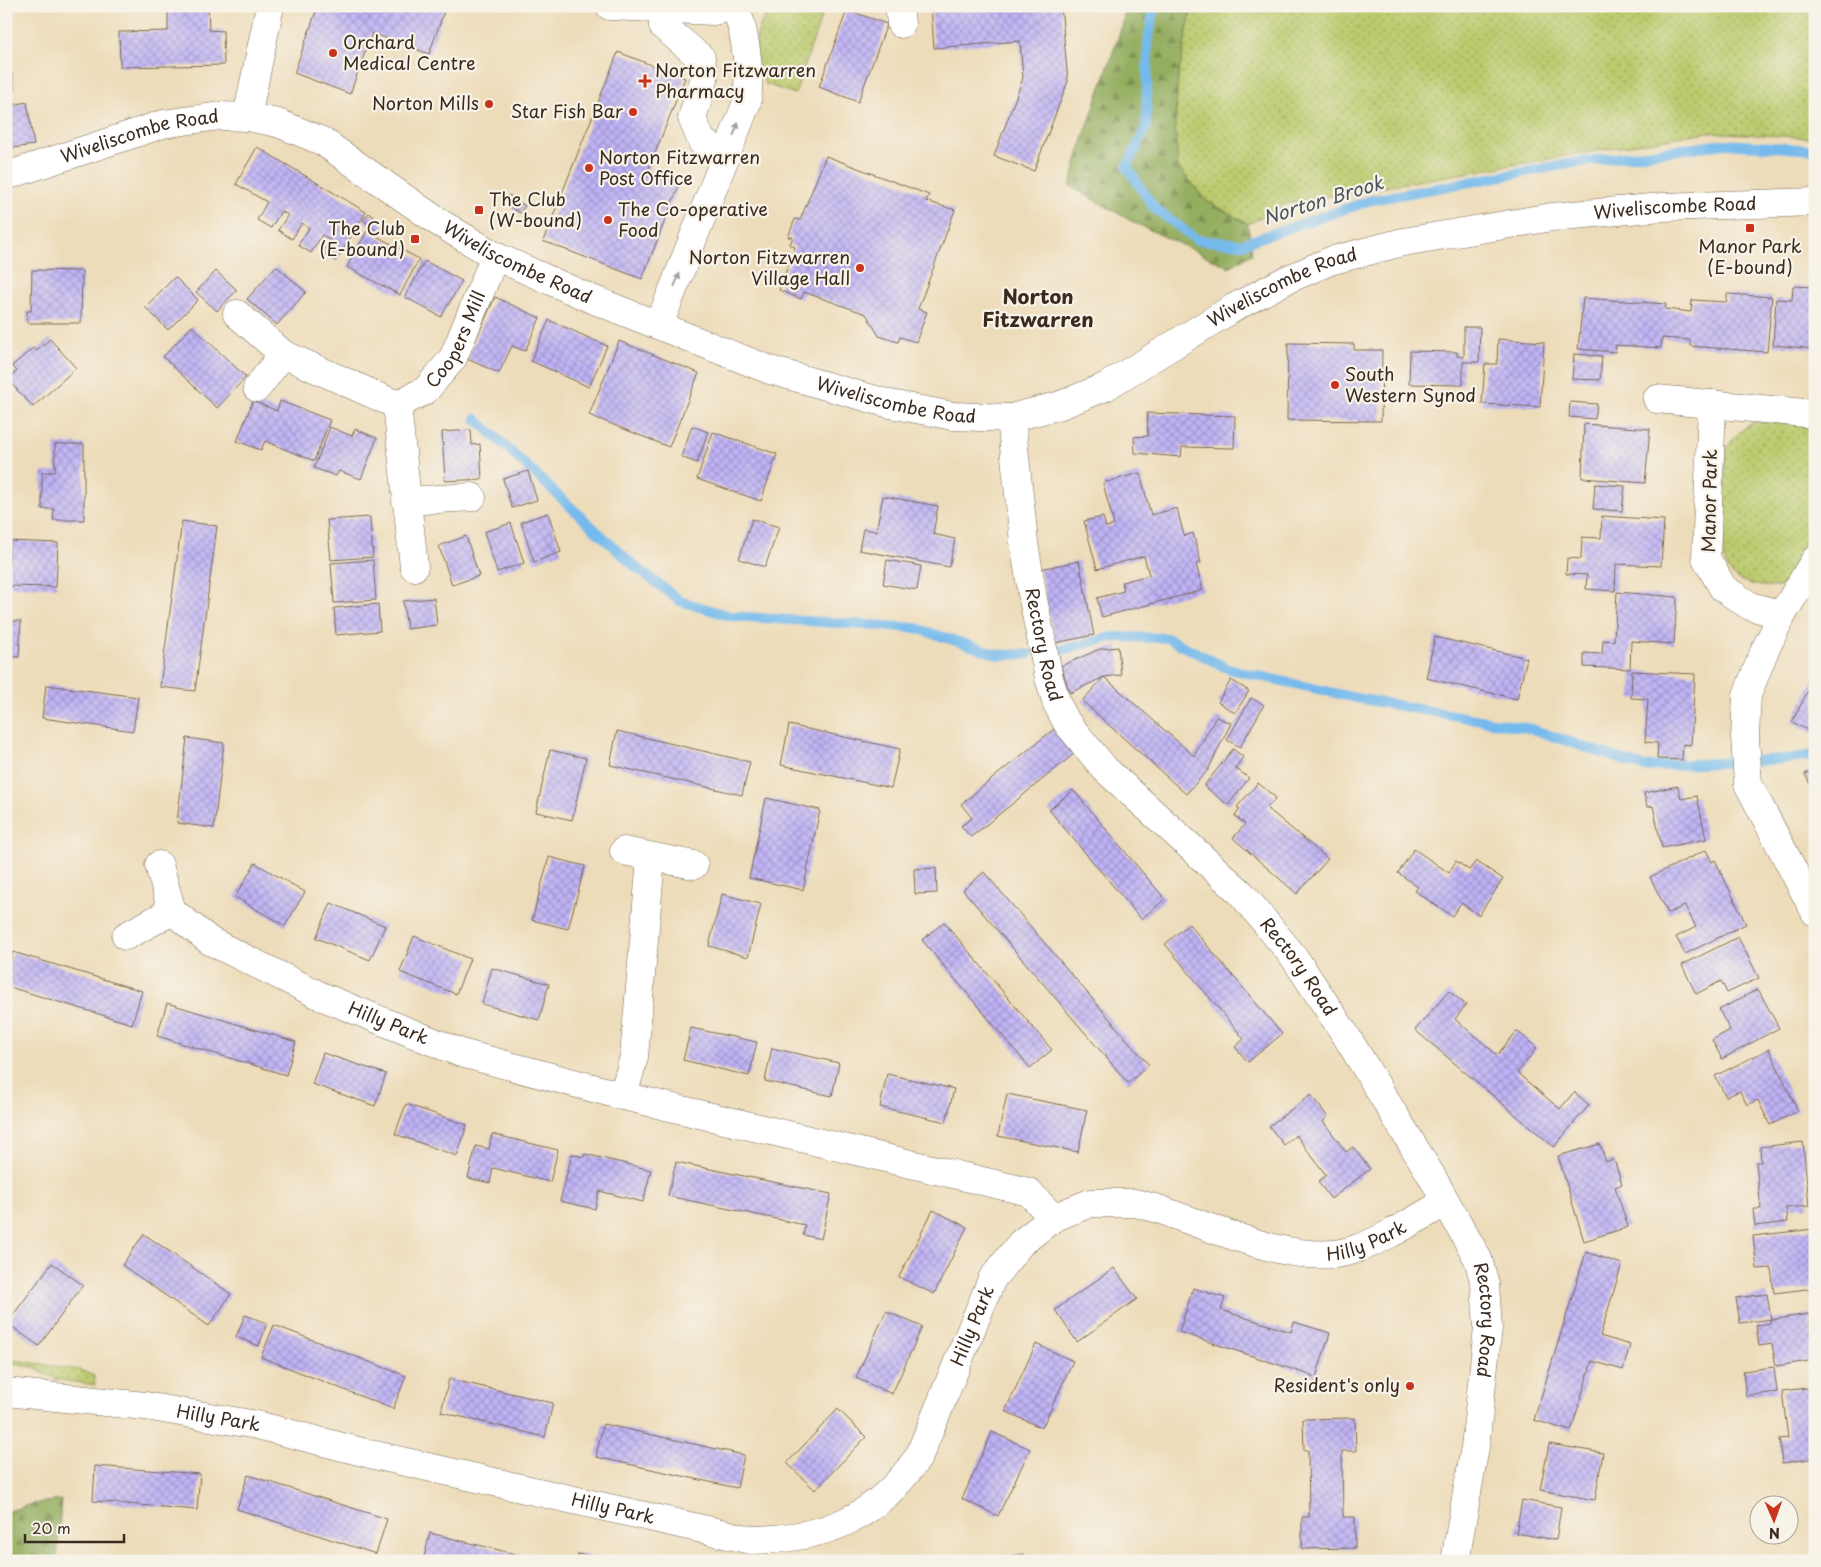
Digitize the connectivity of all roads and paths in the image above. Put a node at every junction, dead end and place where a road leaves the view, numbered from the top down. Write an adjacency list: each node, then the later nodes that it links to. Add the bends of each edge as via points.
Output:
1 (270, 6): 5 (street)
2 (610, 6): 4 (street)
3 (736, 6): 4 (street, via 713,11); 6 (street, one-way to 3, via 747,102 749,82 748,55)
4 (662, 8): 6 (street, via 663,26 701,58 704,80 692,118 702,142)
5 (247, 117): 7 (street, Wiveliscombe Road, via 220,116 163,124); 9 (street, Wiveliscombe Road, via 278,123 322,141 440,223)
6 (726, 154): 11 (street, one-way to 6)
7 (6, 176)
8 (1815, 202): 18 (street, Wiveliscombe Road, via 1662,207 1552,217 1402,242 1330,261 1236,307 1105,387 1061,405)
9 (495, 256): 11 (street, Wiveliscombe Road); 16 (street, Coopers Mill, via 453,358 426,390)
10 (238, 314): 12 (street)
11 (659, 325): 18 (street, Wiveliscombe Road, via 770,370 890,404 954,416)
12 (283, 354): 13 (street); 16 (street)
13 (257, 388)
14 (1657, 399): 15 (street)
15 (1712, 404): 17 (street); 23 (street, Manor Park, via 1706,558 1723,588 1750,606)
16 (398, 405): 20 (street)
17 (1815, 414)
18 (1011, 418): 32 (street, Rectory Road, via 1032,599 1049,678 1067,723 1105,769 1241,893 1294,957 1345,1034)
19 (472, 496): 20 (street)
20 (406, 501): 22 (street)
21 (1815, 560): 23 (street)
22 (414, 568)
23 (1782, 614): 29 (street, via 1747,695 1748,784)
24 (624, 851): 25 (street)
25 (651, 858): 27 (street); 31 (street, via 634,1057)
26 (159, 865): 28 (street)
27 (694, 865)
28 (172, 911): 30 (street); 31 (street, Hilly Park, via 210,941 323,997 461,1053)
29 (1815, 912)
30 (126, 936)
31 (623, 1096): 33 (street, Hilly Park, via 1028,1192)
32 (1446, 1202): 33 (street, Hilly Park, via 1350,1251 1318,1256 1282,1251 1135,1203 1090,1203); 35 (street, Rectory Road, via 1478,1259 1485,1284 1488,1328)
33 (1053, 1218): 34 (street, Hilly Park, via 1021,1243 992,1280 919,1456 905,1477 887,1496 838,1526 781,1539 751,1540 370,1454 257,1425 145,1406)
34 (6, 1392)
35 (1456, 1561)

